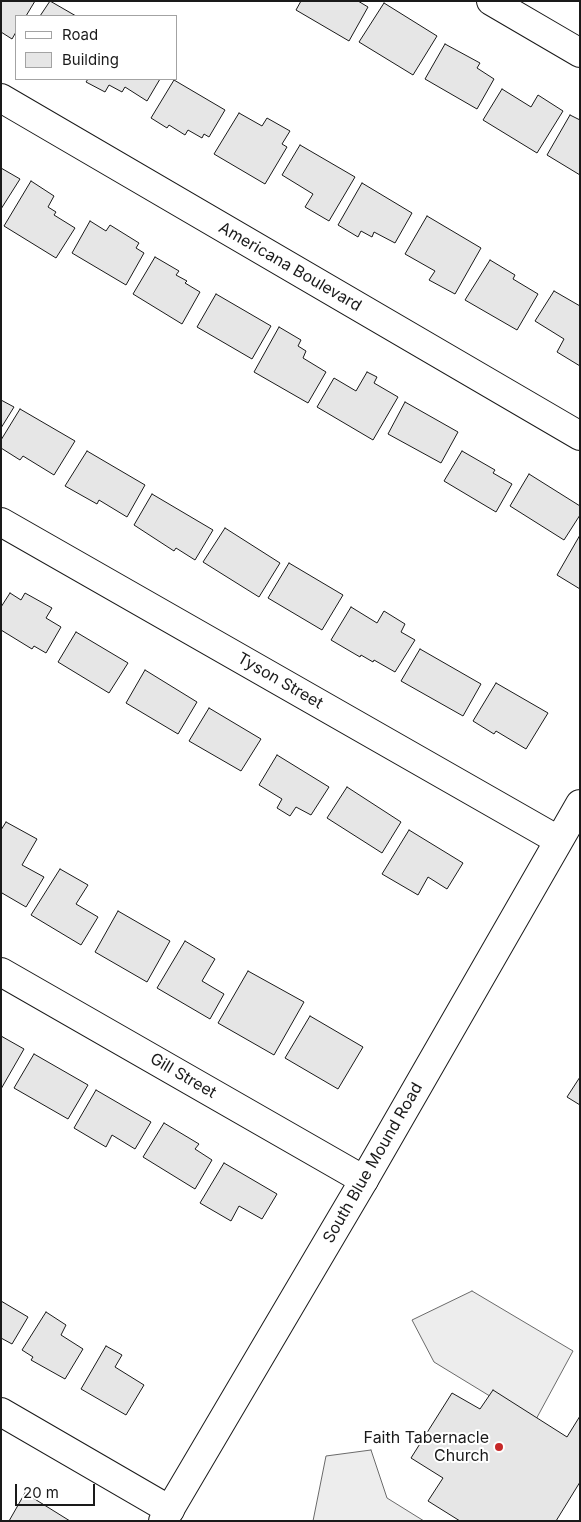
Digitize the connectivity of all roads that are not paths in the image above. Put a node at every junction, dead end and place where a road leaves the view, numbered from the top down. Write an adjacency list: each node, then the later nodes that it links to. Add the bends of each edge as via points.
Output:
1 (491, 1): 2 (street)
2 (580, 53)
3 (1, 98): 4 (street, Americana Boulevard)
4 (580, 436)
5 (1, 522): 7 (street, Tyson Street)
6 (580, 804): 7 (street, South Blue Mound Road)
7 (558, 840): 9 (street, South Blue Mound Road)
8 (1, 972): 9 (street, Gill Street)
9 (364, 1180): 11 (street, South Blue Mound Road)
10 (1, 1412): 11 (street)
11 (166, 1515)

